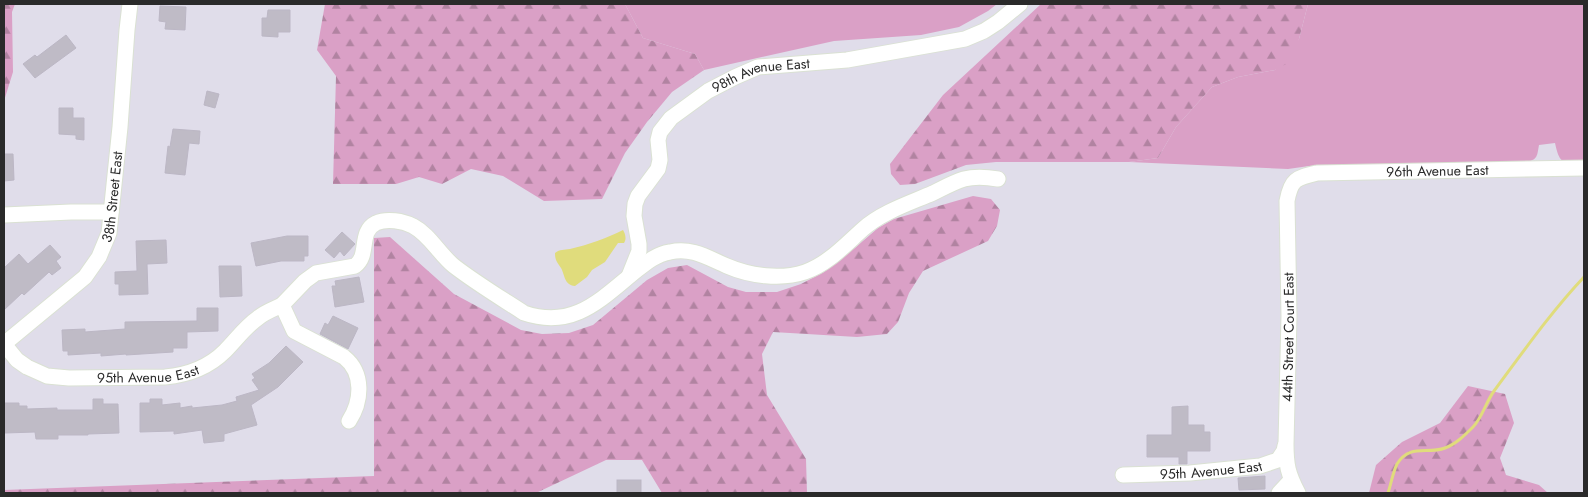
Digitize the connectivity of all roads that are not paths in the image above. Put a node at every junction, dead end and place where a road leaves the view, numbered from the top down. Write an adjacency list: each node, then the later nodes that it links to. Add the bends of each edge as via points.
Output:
1 (130, 4): 6 (street, 38th Street East)
2 (1020, 4): 8 (street, 98th Avenue East, via 984,31 965,39 847,60 758,67 708,91 672,118 660,132 658,169 635,204 639,250)
3 (1584, 168): 5 (street, 96th Avenue East, via 1317,174 1300,177)
4 (998, 179): 8 (street, via 963,179 897,208 863,229 830,258 805,272 780,276 755,274 729,268 697,252 679,250 653,258)
5 (1293, 182): 12 (street, 44th Street Court East, via 1287,201)
6 (111, 212): 7 (street); 10 (street, 38th Street East, via 105,245 92,268 70,291)
7 (4, 215)
8 (629, 277): 9 (street, 95th Avenue East, via 580,313 552,319 533,316 453,265 417,229 390,221 374,224 368,231 358,264 316,273)
9 (282, 304): 10 (street, 95th Avenue East, via 257,318 214,360 179,376 52,377 27,367); 11 (street, via 294,331 344,357 355,370 360,393)
10 (4, 344)
11 (349, 421)
12 (1286, 444): 13 (street, 95th Avenue East, via 1278,460 1260,466); 14 (street, 44th Street Court East, via 1286,465)
13 (1123, 475)
14 (1294, 487): 15 (street)
15 (1279, 493)

